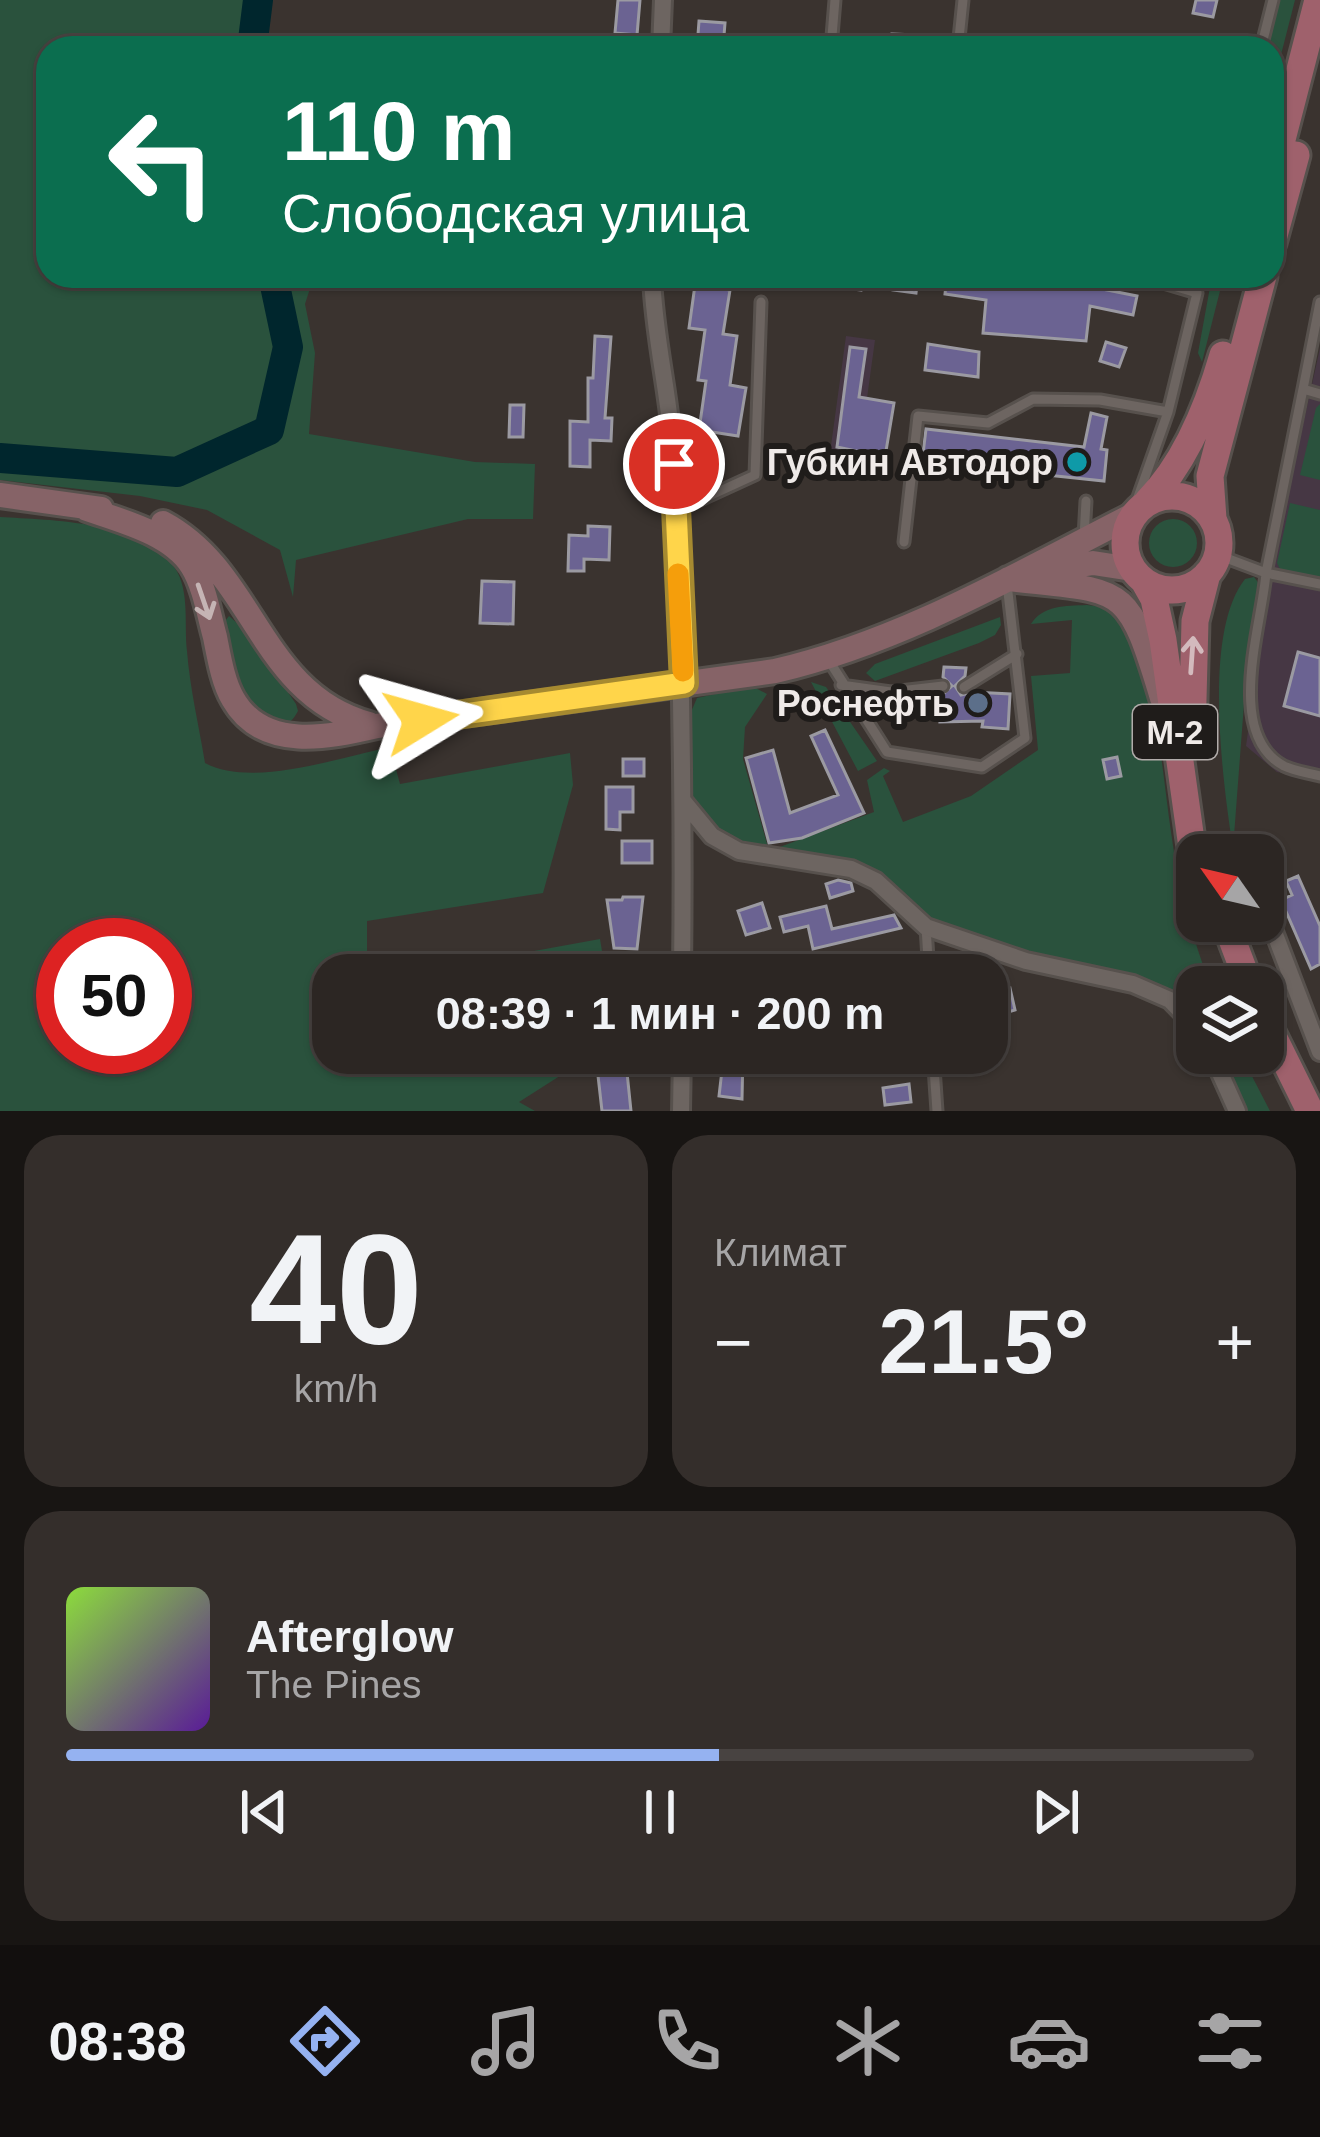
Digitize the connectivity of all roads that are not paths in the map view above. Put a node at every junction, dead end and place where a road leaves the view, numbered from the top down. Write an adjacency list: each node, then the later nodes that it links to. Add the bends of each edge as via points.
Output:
1 (663, 0): 6 (street)
2 (835, 0): 7 (lane)
3 (964, 0): 8 (lane)
4 (1273, 0): 9 (lane)
5 (1318, 0): 11 (main road)
6 (662, 36)
7 (833, 36)
8 (960, 36)
9 (1264, 36)
10 (1320, 69): 12 (main road)
11 (1284, 132)
12 (1284, 200)
13 (652, 288): 28 (street)
14 (1180, 288): 18 (lane)
15 (1198, 288): 18 (lane)
16 (1242, 288): 27 (main road, via 1192,437 1169,480)
17 (1260, 288): 29 (main road, М-2, via 1210,476)
18 (1197, 293): 23 (lane)
19 (761, 302): 28 (lane, via 755,476)
20 (1320, 302): 21 (lane)
21 (1303, 389): 22 (lane); 33 (lane)
22 (1320, 394)
23 (1168, 412): 27 (lane); 31 (lane, via 1033,399 988,423 918,416)
24 (0, 495): 26 (main road)
25 (1086, 501): 30 (lane)
26 (87, 509): 43 (main road, via 158,520 192,542 316,701); 43 (main road, one-way to 43, via 174,547 192,567 231,698 247,718 299,737)
27 (1140, 509): 29 (main road, via 1158,497 1183,497); 30 (main road); 34 (main road, М-2, via 1124,542)
28 (674, 512): 39 (street)
29 (1213, 519): 32 (main road, М-2, via 1219,542)
30 (1084, 539): 35 (main road)
31 (904, 542)
32 (1212, 565): 33 (lane); 34 (main road, via 1186,589); 48 (main road, М-2, one-way to 32, via 1190,712 1195,621)
33 (1267, 572): 36 (lane); 45 (lane, via 1248,709 1260,742 1282,766)
34 (1138, 576): 35 (main road, via 1106,563); 44 (main road, М-2, via 1159,616)
35 (1006, 578): 37 (lane); 38 (main road); 44 (main road, via 1096,589 1127,607)
36 (1320, 584)
37 (1017, 654): 40 (lane, via 1025,738 982,767 887,752); 42 (lane)
38 (828, 659): 39 (main road); 40 (lane)
39 (684, 683): 43 (main road); 46 (street)
40 (841, 685): 41 (lane, via 891,692)
41 (943, 686)
42 (964, 687)
43 (377, 726)
44 (1178, 752): 47 (main road, М-2)
45 (1320, 776)
46 (684, 802): 49 (street, via 712,836 740,851 850,869 876,881); 51 (street)
47 (1190, 834)
48 (1205, 834)
49 (926, 927): 52 (lane); 53 (street, via 1026,962 1133,984)
50 (1278, 942): 54 (street)
51 (682, 954)
52 (928, 954)
53 (1176, 1006)
54 (1320, 1052)
55 (1284, 1058): 64 (main road)
56 (682, 1074): 60 (street)
57 (934, 1074): 61 (lane)
58 (1220, 1074): 62 (street)
59 (1272, 1074): 63 (main road)
60 (681, 1111)
61 (937, 1111)
62 (1237, 1111)
63 (1289, 1111)
64 (1310, 1111)

